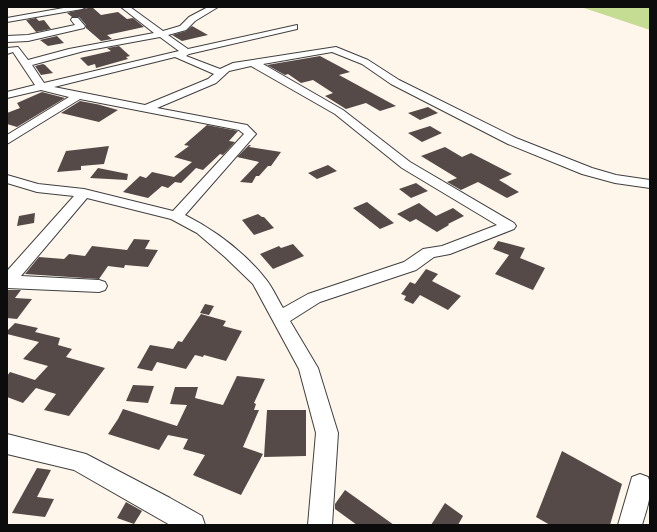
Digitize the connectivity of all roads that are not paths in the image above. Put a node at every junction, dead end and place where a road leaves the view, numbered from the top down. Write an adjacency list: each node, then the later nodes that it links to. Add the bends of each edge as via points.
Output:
1 (82, 7): 4 (street)
2 (125, 7): 7 (street)
3 (214, 7): 7 (street, via 191,20 187,26)
4 (7, 20)
5 (75, 20): 8 (street, via 81,26 28,38)
6 (294, 27): 10 (street)
7 (161, 33): 10 (street); 12 (street)
8 (7, 39)
9 (7, 51): 12 (street, via 15,49)
10 (186, 52): 13 (street, via 179,57); 14 (street)
11 (252, 63): 13 (street, via 233,66); 20 (street, via 333,49 365,62 396,82 512,141 615,179); 25 (street, via 339,112 406,165 509,226 445,250 428,253 410,266 314,298)
12 (26, 64): 14 (street)
13 (221, 73): 17 (street, via 212,81)
14 (41, 87): 15 (street); 16 (street)
15 (7, 96)
16 (78, 96): 17 (street); 18 (street)
17 (145, 109): 22 (street, via 243,127 250,134)
18 (7, 140)
19 (7, 179): 21 (street, via 37,188)
20 (650, 184)
21 (84, 193): 22 (street); 23 (street)
22 (176, 216): 25 (street, via 202,230 231,253 259,281)
23 (7, 281): 24 (street)
24 (99, 286)
25 (281, 318): 29 (street, via 308,368 327,433)
26 (7, 444): 28 (street, via 78,460)
27 (640, 485): 30 (street)
28 (193, 525)
29 (320, 525)
30 (630, 525)

